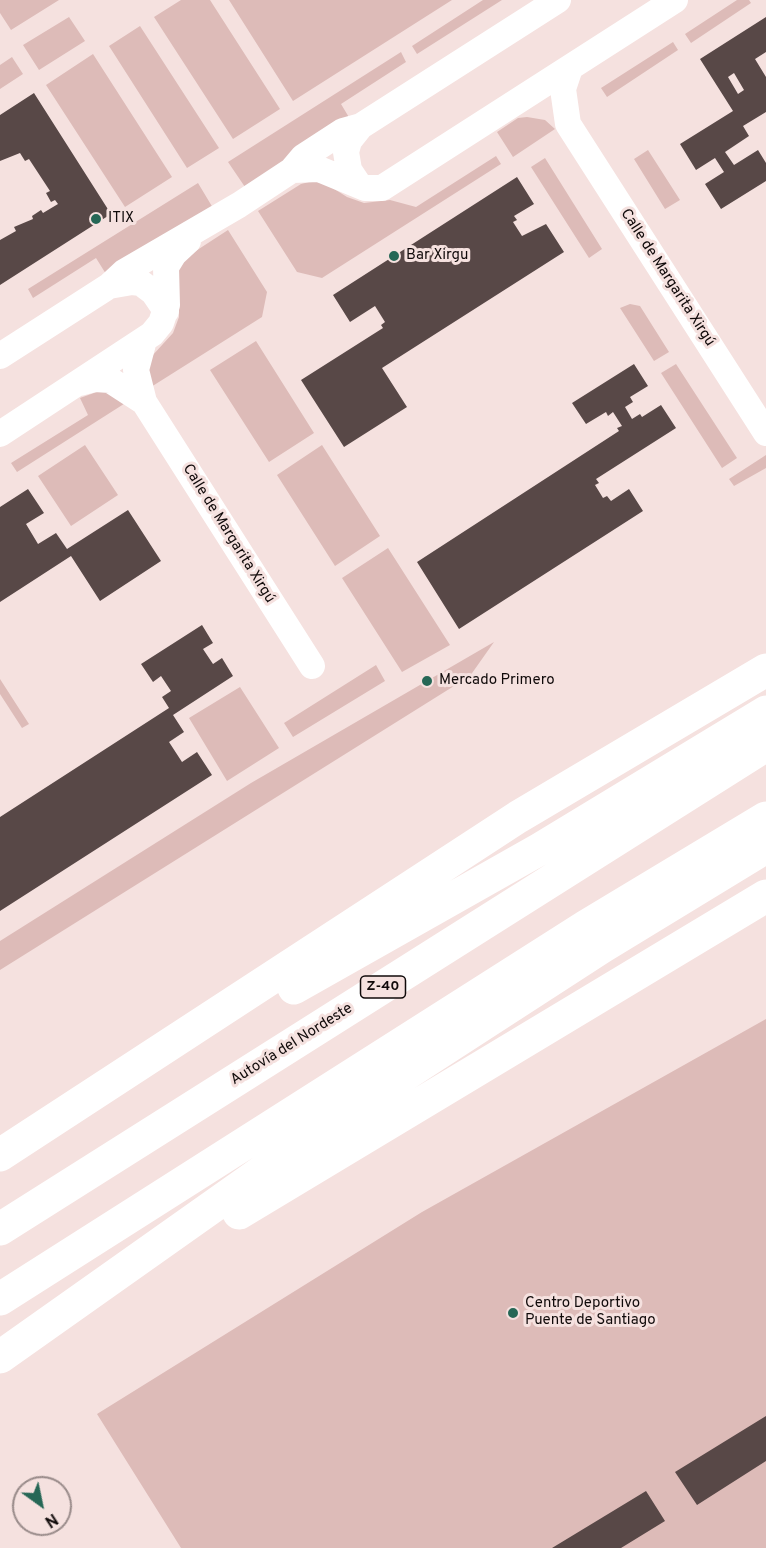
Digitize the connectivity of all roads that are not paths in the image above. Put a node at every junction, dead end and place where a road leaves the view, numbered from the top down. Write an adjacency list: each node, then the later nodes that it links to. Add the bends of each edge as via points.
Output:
1 (558, 0): 6 (street)
2 (675, 0): 3 (street, Calle de Margarita Xirgú)
3 (570, 68): 4 (street, Calle de Margarita Xirgú); 5 (street, Calle de Margarita Xirgú, via 563,89)
4 (507, 108): 5 (street, Calle de Margarita Xirgú, via 540,106); 8 (street, Calle de Margarita Xirgú, via 391,183 377,189)
5 (568, 124): 16 (street, Calle de Margarita Xirgú)
6 (361, 126): 7 (street, via 343,131 303,157); 8 (street, via 346,152 349,170)
7 (292, 170): 8 (street, Calle de Margarita Xirgú, via 319,169); 9 (street)
8 (358, 185)
9 (199, 230): 10 (street, via 142,261); 11 (street, via 166,267)
10 (109, 286): 11 (street, via 141,283 153,291); 13 (street)
11 (166, 311): 12 (street, Calle de Margarita Xirgú, via 157,328)
12 (144, 340): 14 (street, Calle de Margarita Xirgú); 15 (street, Calle de Margarita Xirgú, via 136,370)
13 (0, 356)
14 (80, 383): 15 (street, Calle de Margarita Xirgú, via 110,380); 17 (street, Calle de Margarita Xirgú)
15 (144, 402): 18 (street, Calle de Margarita Xirgú)
16 (766, 433)
17 (0, 434)
18 (312, 666)
19 (766, 670): 25 (highway, via 519,817)
20 (766, 712): 26 (highway, via 540,849 259,1008)
21 (766, 745): 27 (highway, Autovía del Nordeste / Z-40)
22 (766, 818): 28 (highway, via 585,927)
23 (766, 847): 29 (highway, via 602,947 334,1120)
24 (766, 896): 29 (highway)
25 (0, 1155)
26 (0, 1172)
27 (0, 1229)
28 (0, 1299)
29 (0, 1359)

